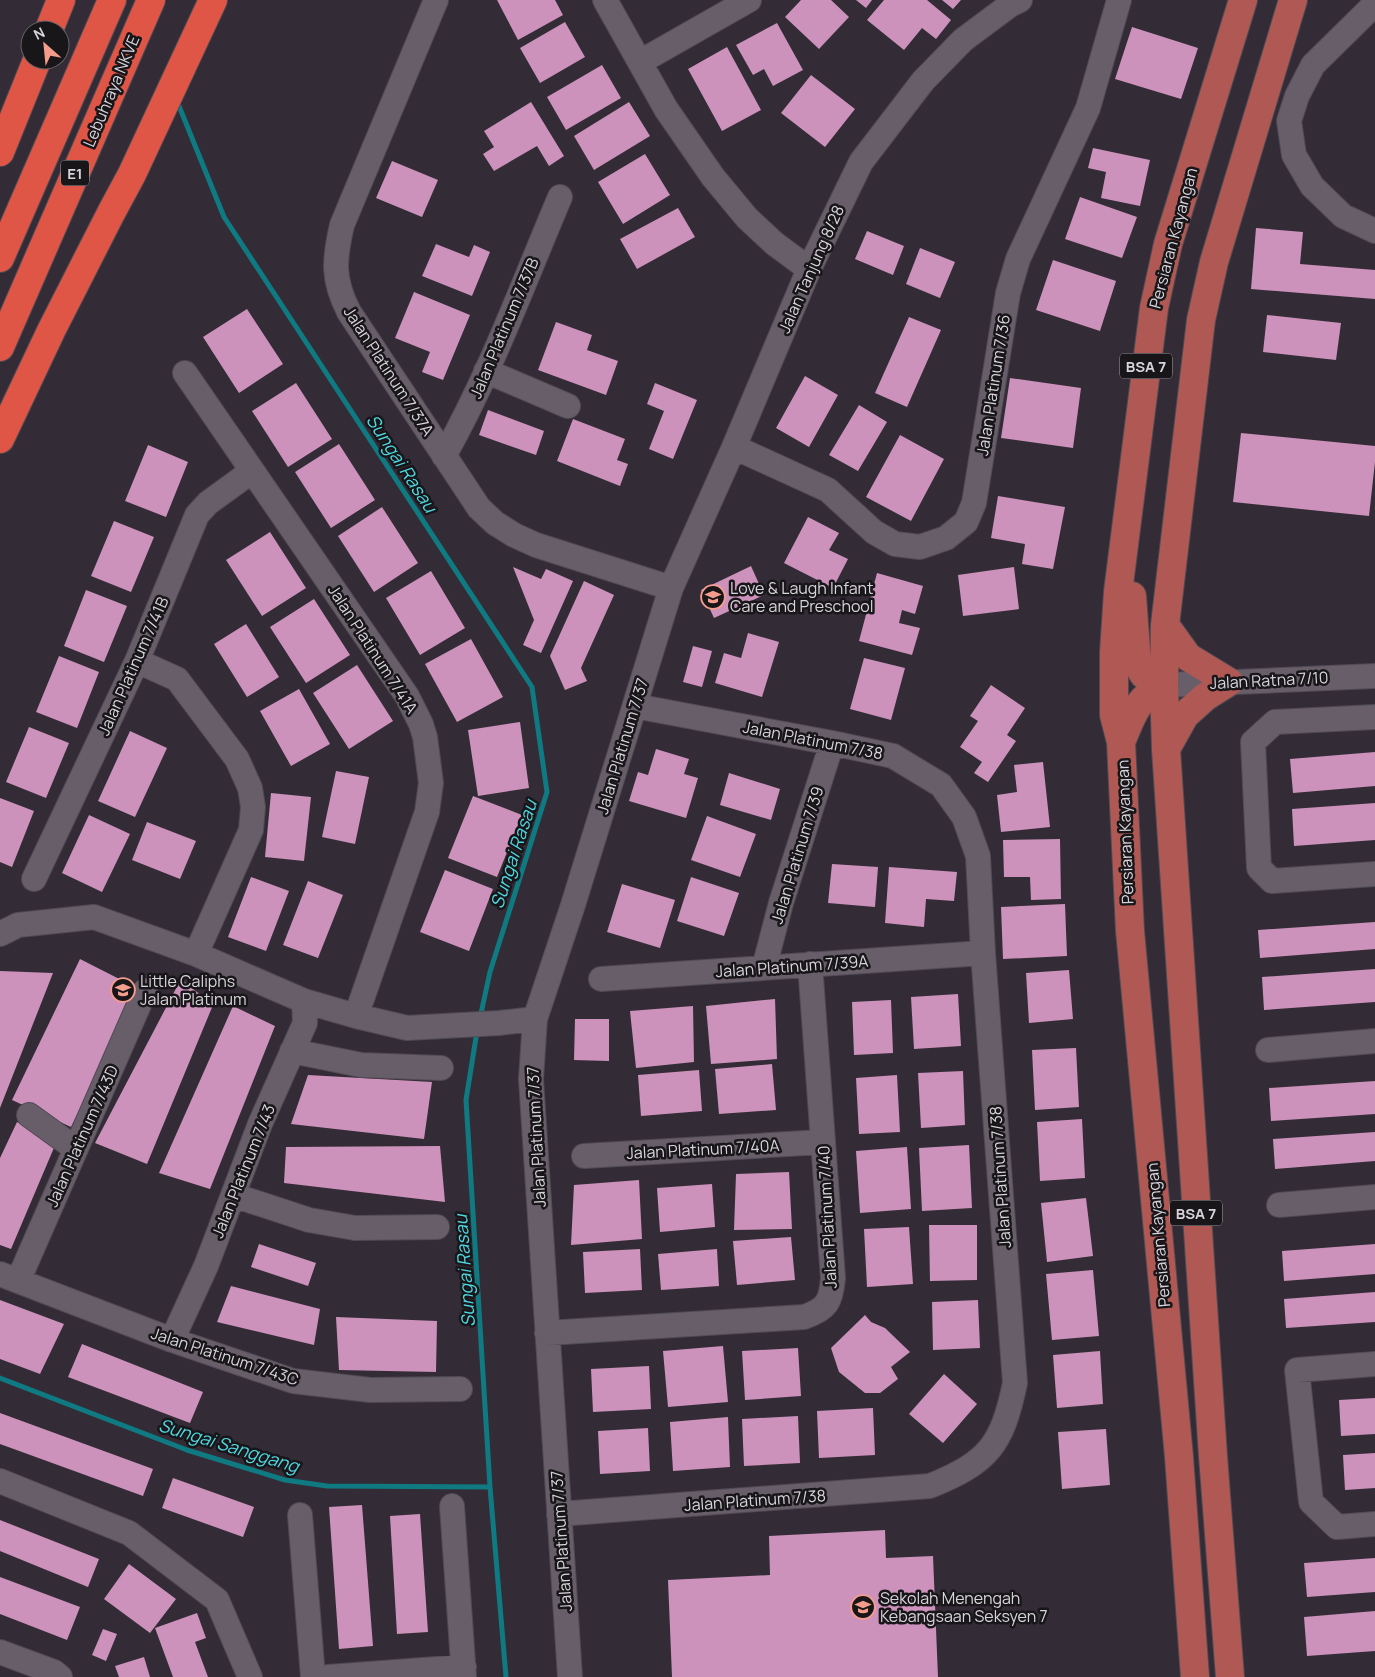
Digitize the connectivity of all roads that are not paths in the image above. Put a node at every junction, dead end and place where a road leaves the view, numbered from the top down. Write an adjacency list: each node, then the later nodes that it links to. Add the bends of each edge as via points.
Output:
1 (61, 0): 13 (highway)
2 (112, 0): 19 (highway, E1)
3 (151, 0): 21 (highway, Lebuhraya NKVE / E1)
4 (213, 0): 25 (highway, via 132,174 51,331)
5 (436, 0): 27 (street, Jalan Platinum 7/37A, via 342,225 336,251 336,270 339,293 349,312)
6 (604, 0): 14 (street)
7 (749, 0): 14 (street)
8 (1020, 0): 20 (street, Jalan Tanjung 8/28, via 963,40 923,81 860,162)
9 (1120, 0): 26 (street, Jalan Platinum 7/36, via 1088,108 1018,259 1008,293 974,503 966,522 946,538 920,547 895,544 874,532 828,490)
10 (1243, 0): 29 (main road, Persiaran Kayangan / BSA 7, via 1168,244 1154,308)
11 (1293, 0): 31 (main road, BSA 7, via 1214,262 1201,320)
12 (1375, 4): 18 (street, via 1314,65 1297,96 1289,121 1294,155 1312,186 1343,216)
13 (53, 20)
14 (640, 62): 20 (street, via 666,109 747,218)
15 (32, 70): 16 (highway)
16 (0, 152)
17 (560, 198): 22 (street, Jalan Platinum 7/37B)
18 (1375, 231)
19 (0, 258)
20 (809, 269): 26 (street, Jalan Tanjung 8/28)
21 (0, 347)
22 (486, 371): 24 (street); 27 (street, Jalan Platinum 7/37B)
23 (185, 373): 28 (street, Jalan Platinum 7/41A)
24 (568, 406)
25 (0, 439)
26 (734, 447): 30 (street, Jalan Tanjung 8/28)
27 (444, 456): 30 (street, Jalan Platinum 7/37A, via 479,508 514,535)
28 (252, 471): 32 (street, Jalan Platinum 7/41B, via 197,515); 51 (street, Jalan Platinum 7/41A, via 407,696 425,737 431,783 427,812)
29 (1126, 531): 35 (main road, via 1137,664 1144,675); 38 (main road, Persiaran Kayangan / BSA 7, via 1114,652 1114,715)
30 (671, 588): 36 (street, Jalan Platinum 7/37)
31 (1165, 625): 34 (main road, via 1188,657); 35 (main road, BSA 7)
32 (137, 661): 42 (street, Jalan Platinum 7/41B); 45 (street, via 178,679 237,759 250,788 253,807 251,830)
33 (1375, 676): 34 (street, Jalan Ratna 7/10)
34 (1229, 682): 35 (street, Jalan Ratna 7/10); 40 (main road, via 1204,697 1185,715)
35 (1164, 685): 38 (main road, via 1144,697 1136,707); 40 (main road, BSA 7)
36 (635, 706): 39 (street, Jalan Platinum 7/38); 52 (street, Jalan Platinum 7/37)
37 (1375, 717): 41 (street, via 1275,722 1254,742 1259,868 1272,881)
38 (1121, 742): 82 (main road, Persiaran Kayangan / BSA 7, via 1130,930 1179,1458)
39 (832, 743): 44 (street, Jalan Platinum 7/38, via 893,756 941,785 947,793 964,817 978,856); 47 (street, Jalan Platinum 7/39, via 781,902)
40 (1166, 748): 83 (main road, BSA 7)
41 (1375, 874)
42 (34, 879)
43 (0, 934): 45 (street, via 18,925 94,917)
44 (982, 952): 46 (street, Jalan Platinum 7/39A); 72 (street, Jalan Platinum 7/38, via 1015,1383 1009,1411 997,1440 982,1459 955,1476 930,1486)
45 (196, 954): 50 (street)
46 (810, 964): 47 (street, Jalan Platinum 7/39A); 58 (street, Jalan Platinum 7/40)
47 (764, 968): 48 (street, Jalan Platinum 7/39A)
48 (601, 979)
49 (145, 991): 59 (street, Jalan Platinum 7/43D)
50 (304, 1001): 51 (street); 55 (street, Jalan Platinum 7/43, via 305,1023)
51 (356, 1016): 52 (street, via 407,1028)
52 (535, 1019): 66 (street, Jalan Platinum 7/37, via 531,1079)
53 (1375, 1041): 54 (street)
54 (1268, 1050)
55 (292, 1051): 56 (street, via 361,1065); 61 (street, Jalan Platinum 7/43)
56 (441, 1068)
57 (29, 1115): 59 (street)
58 (822, 1142): 60 (street, Jalan Platinum 7/40A); 66 (street, Jalan Platinum 7/40, via 832,1295 819,1312 804,1317)
59 (76, 1149): 65 (street, Jalan Platinum 7/43D)
60 (584, 1156)
61 (233, 1195): 64 (street, via 309,1220 355,1228); 67 (street, Jalan Platinum 7/43, via 206,1266)
62 (1375, 1197): 63 (street)
63 (1279, 1205)
64 (437, 1227)
65 (9, 1278): 67 (street, Jalan Platinum 7/43C)
66 (547, 1333): 72 (street, Jalan Platinum 7/37)
67 (172, 1340): 69 (street, Jalan Platinum 7/43C, via 293,1381 370,1390)
68 (1375, 1364): 74 (street, via 1297,1370 1310,1502 1337,1527)
69 (460, 1389)
70 (0, 1481): 78 (street, via 129,1533 217,1600)
71 (452, 1506): 76 (street)
72 (559, 1514): 81 (street, Jalan Platinum 7/37)
73 (300, 1515): 79 (street)
74 (1375, 1524)
75 (0, 1652): 77 (street)
76 (464, 1672): 80 (street)
77 (60, 1677)
78 (250, 1677)
79 (313, 1677)
80 (328, 1677)
81 (570, 1677)
82 (1195, 1677)
83 (1230, 1677)

